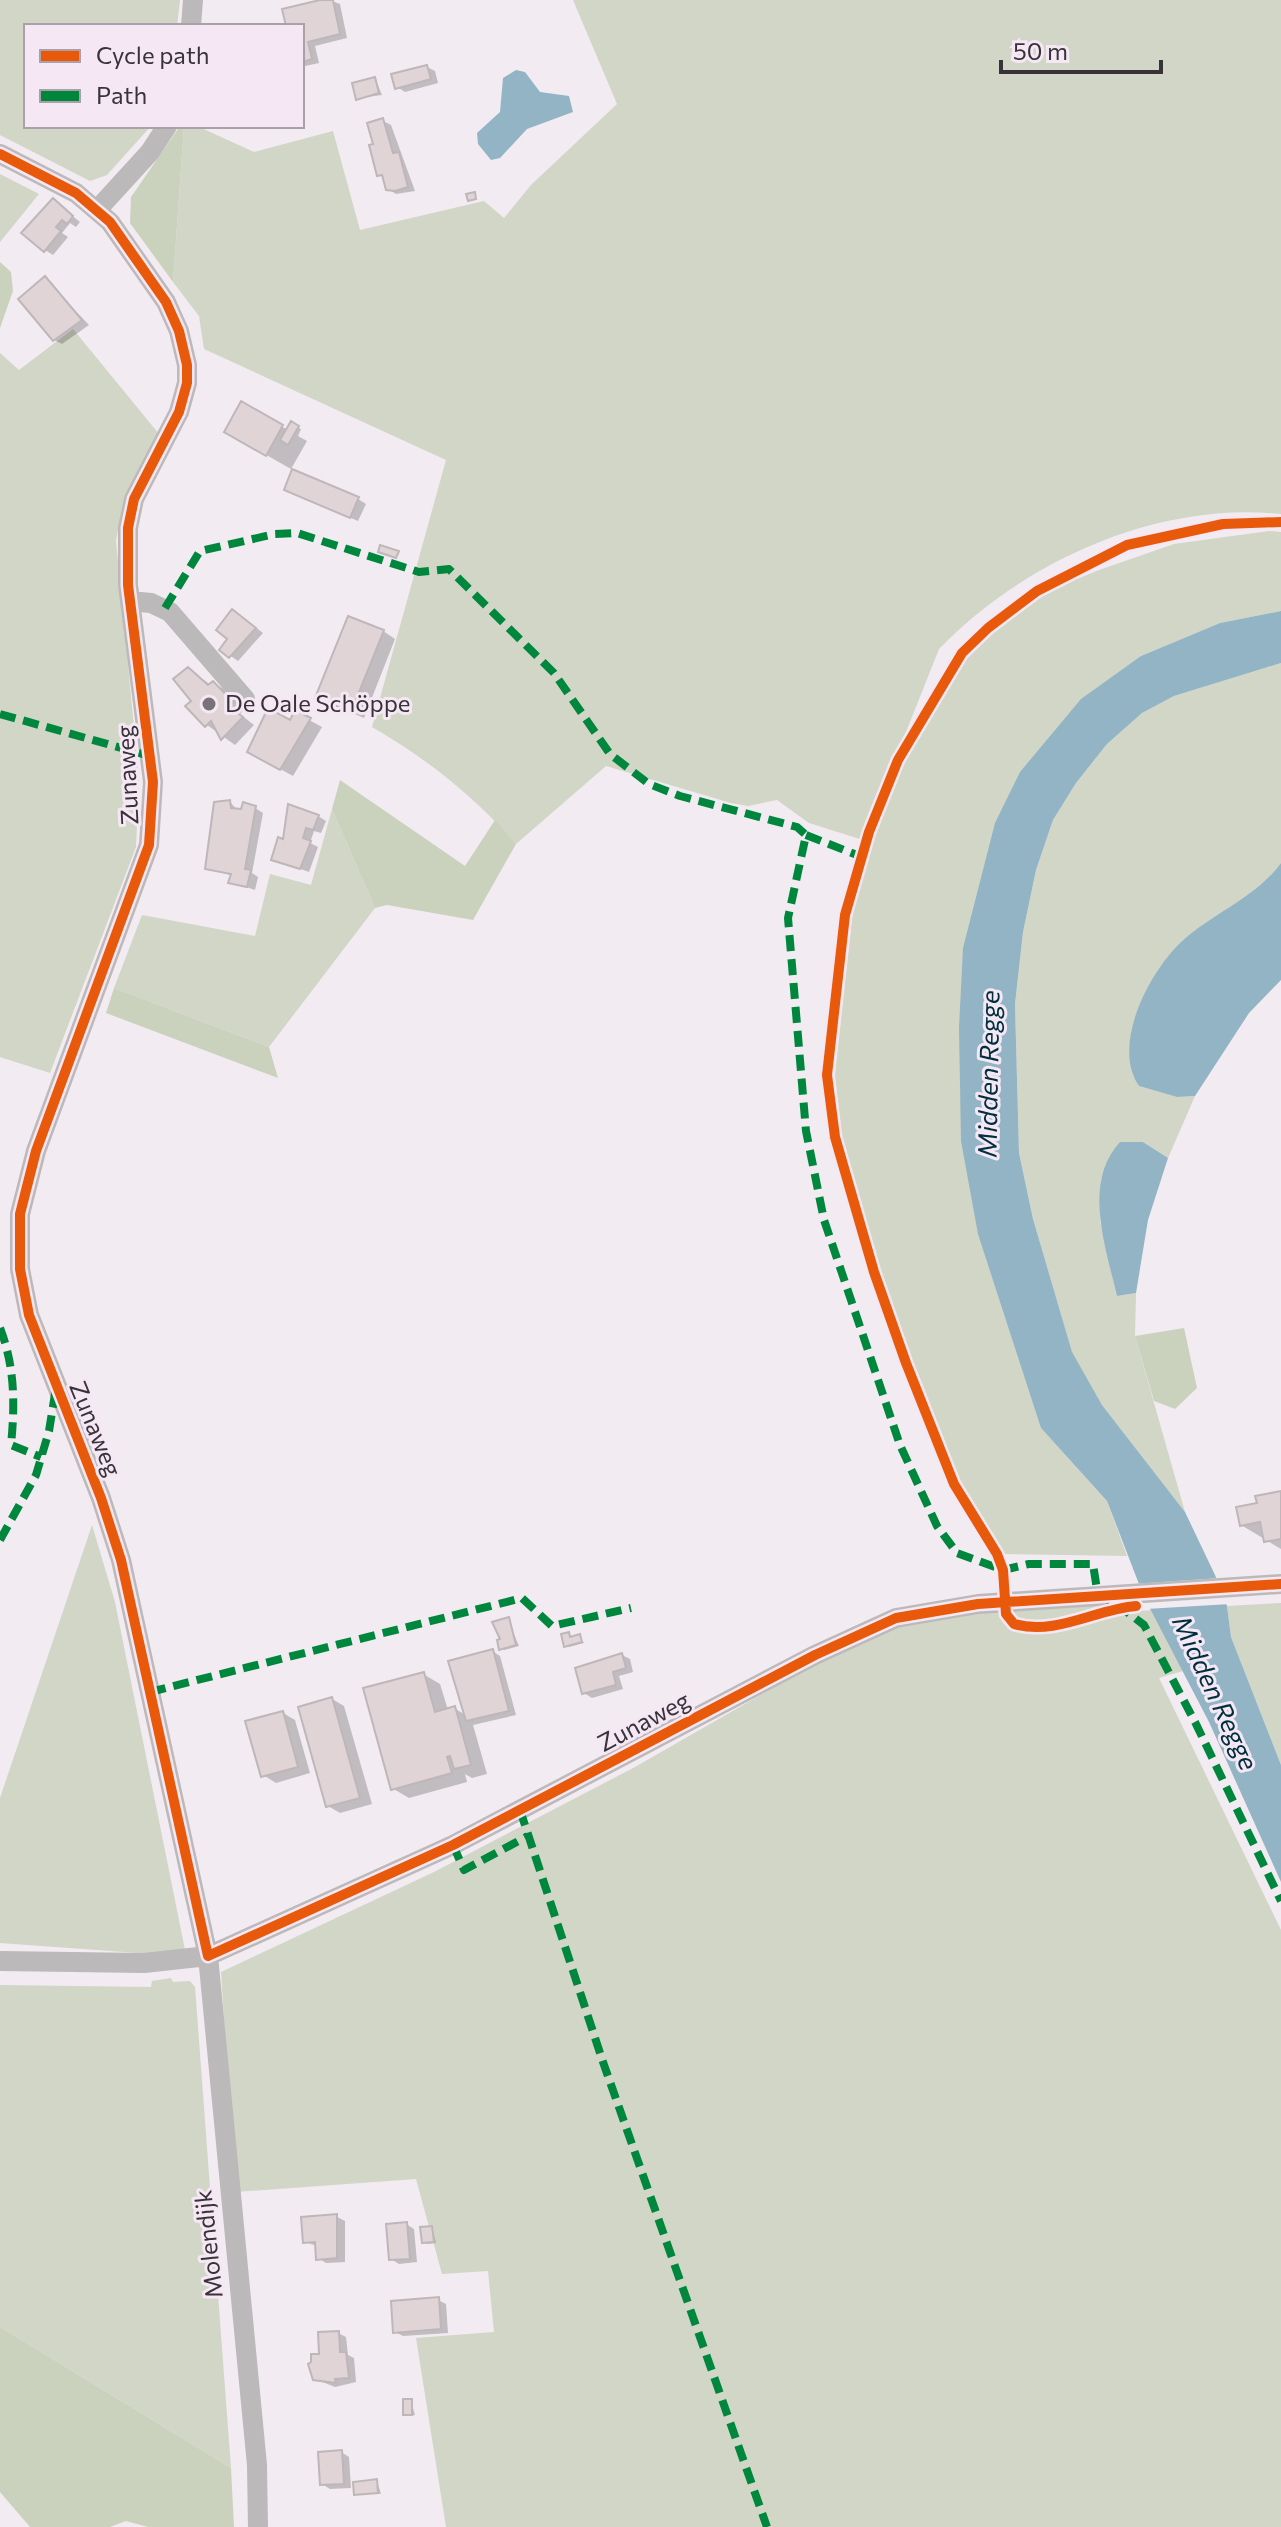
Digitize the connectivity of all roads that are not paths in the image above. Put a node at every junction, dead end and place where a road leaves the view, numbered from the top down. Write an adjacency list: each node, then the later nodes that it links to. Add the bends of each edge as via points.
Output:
1 (193, 0): 2 (street)
2 (191, 24)
3 (166, 128): 5 (street)
4 (0, 154): 5 (street, Zunaweg, via 76,193)
5 (97, 210): 6 (street, Zunaweg, via 166,302 187,365 179,412 132,507 127,548)
6 (130, 601): 7 (street, via 170,612); 9 (street, Zunaweg, via 153,782 151,832 140,876 28,1175 18,1246 34,1330 101,1498 123,1570)
7 (245, 699)
8 (1281, 1584): 9 (street, Zunaweg, via 958,1606 882,1623 453,1845)
9 (208, 1956): 10 (street, via 144,1963); 11 (street, Molendijk)
10 (0, 1961)
11 (258, 2527)

